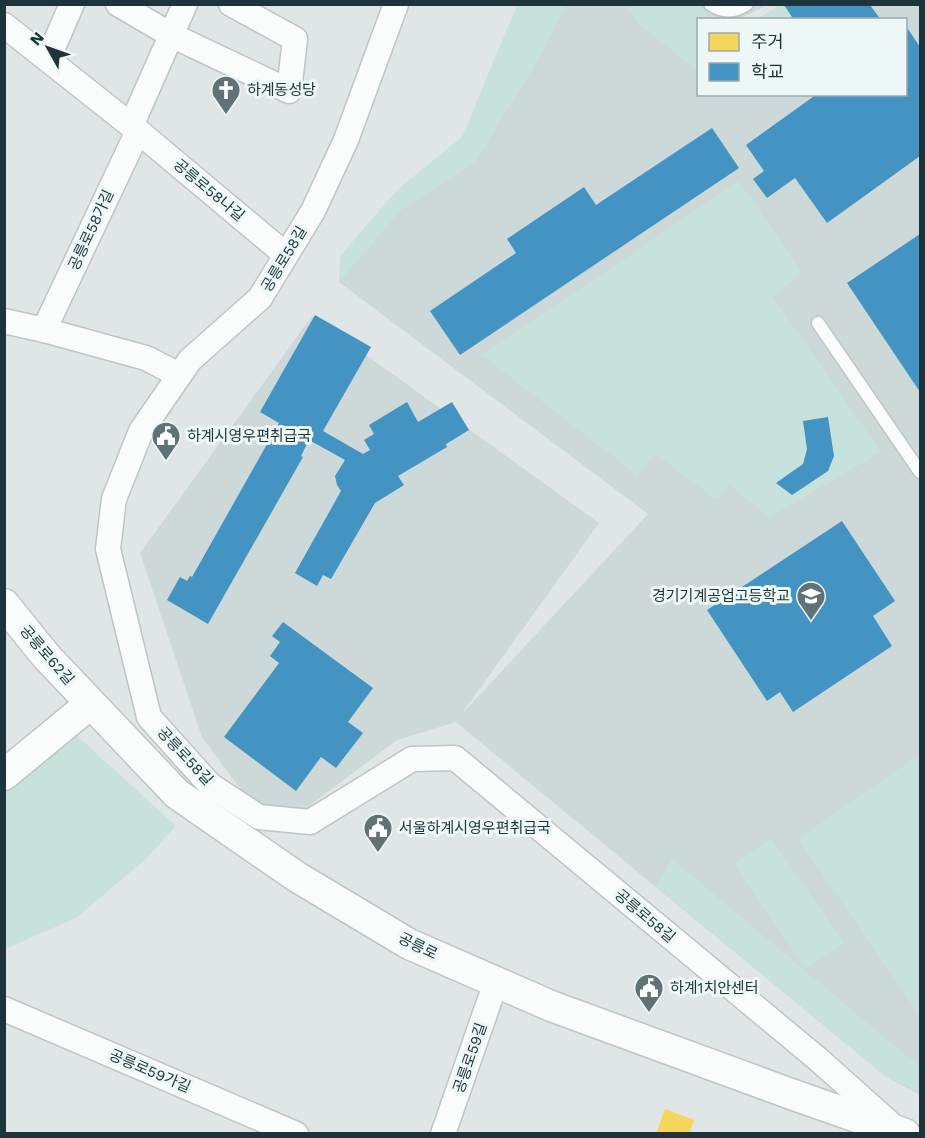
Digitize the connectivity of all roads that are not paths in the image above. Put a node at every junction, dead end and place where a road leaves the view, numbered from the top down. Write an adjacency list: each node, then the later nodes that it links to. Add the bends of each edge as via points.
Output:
1 (72, 4): 10 (street)
2 (118, 4): 9 (street)
3 (185, 4): 9 (street)
4 (231, 4): 9 (street, via 296,39 289,91)
5 (396, 4): 12 (street, 공릉로58길, via 346,140 313,211)
6 (710, 4): 7 (lane, via 720,11 738,10)
7 (747, 4)
8 (4, 25): 10 (street, 공릉로58나길)
9 (171, 35): 11 (street)
10 (48, 59): 11 (street, 공릉로58나길)
11 (134, 128): 12 (street, 공릉로58나길); 15 (street, 공릉로58가길)
12 (286, 255): 16 (street, 공릉로58길, via 260,298 190,360)
13 (4, 321): 15 (street)
14 (818, 323): 17 (lane)
15 (44, 330): 16 (street, via 146,358)
16 (179, 375): 23 (street, 공릉로58길, via 141,431 114,499 108,549 149,717 210,785 259,817 310,822 412,759 455,758)
17 (921, 472)
18 (4, 604): 19 (street, 공릉로62길)
19 (90, 704): 20 (street); 21 (street, 공릉로, via 177,794 297,878 410,944)
20 (4, 775)
21 (496, 982): 23 (street, 공릉로, via 551,1006); 25 (street, 공릉로59길)
22 (4, 1010): 24 (street, 공릉로59가길)
23 (902, 1132)
24 (296, 1134)
25 (443, 1134)

